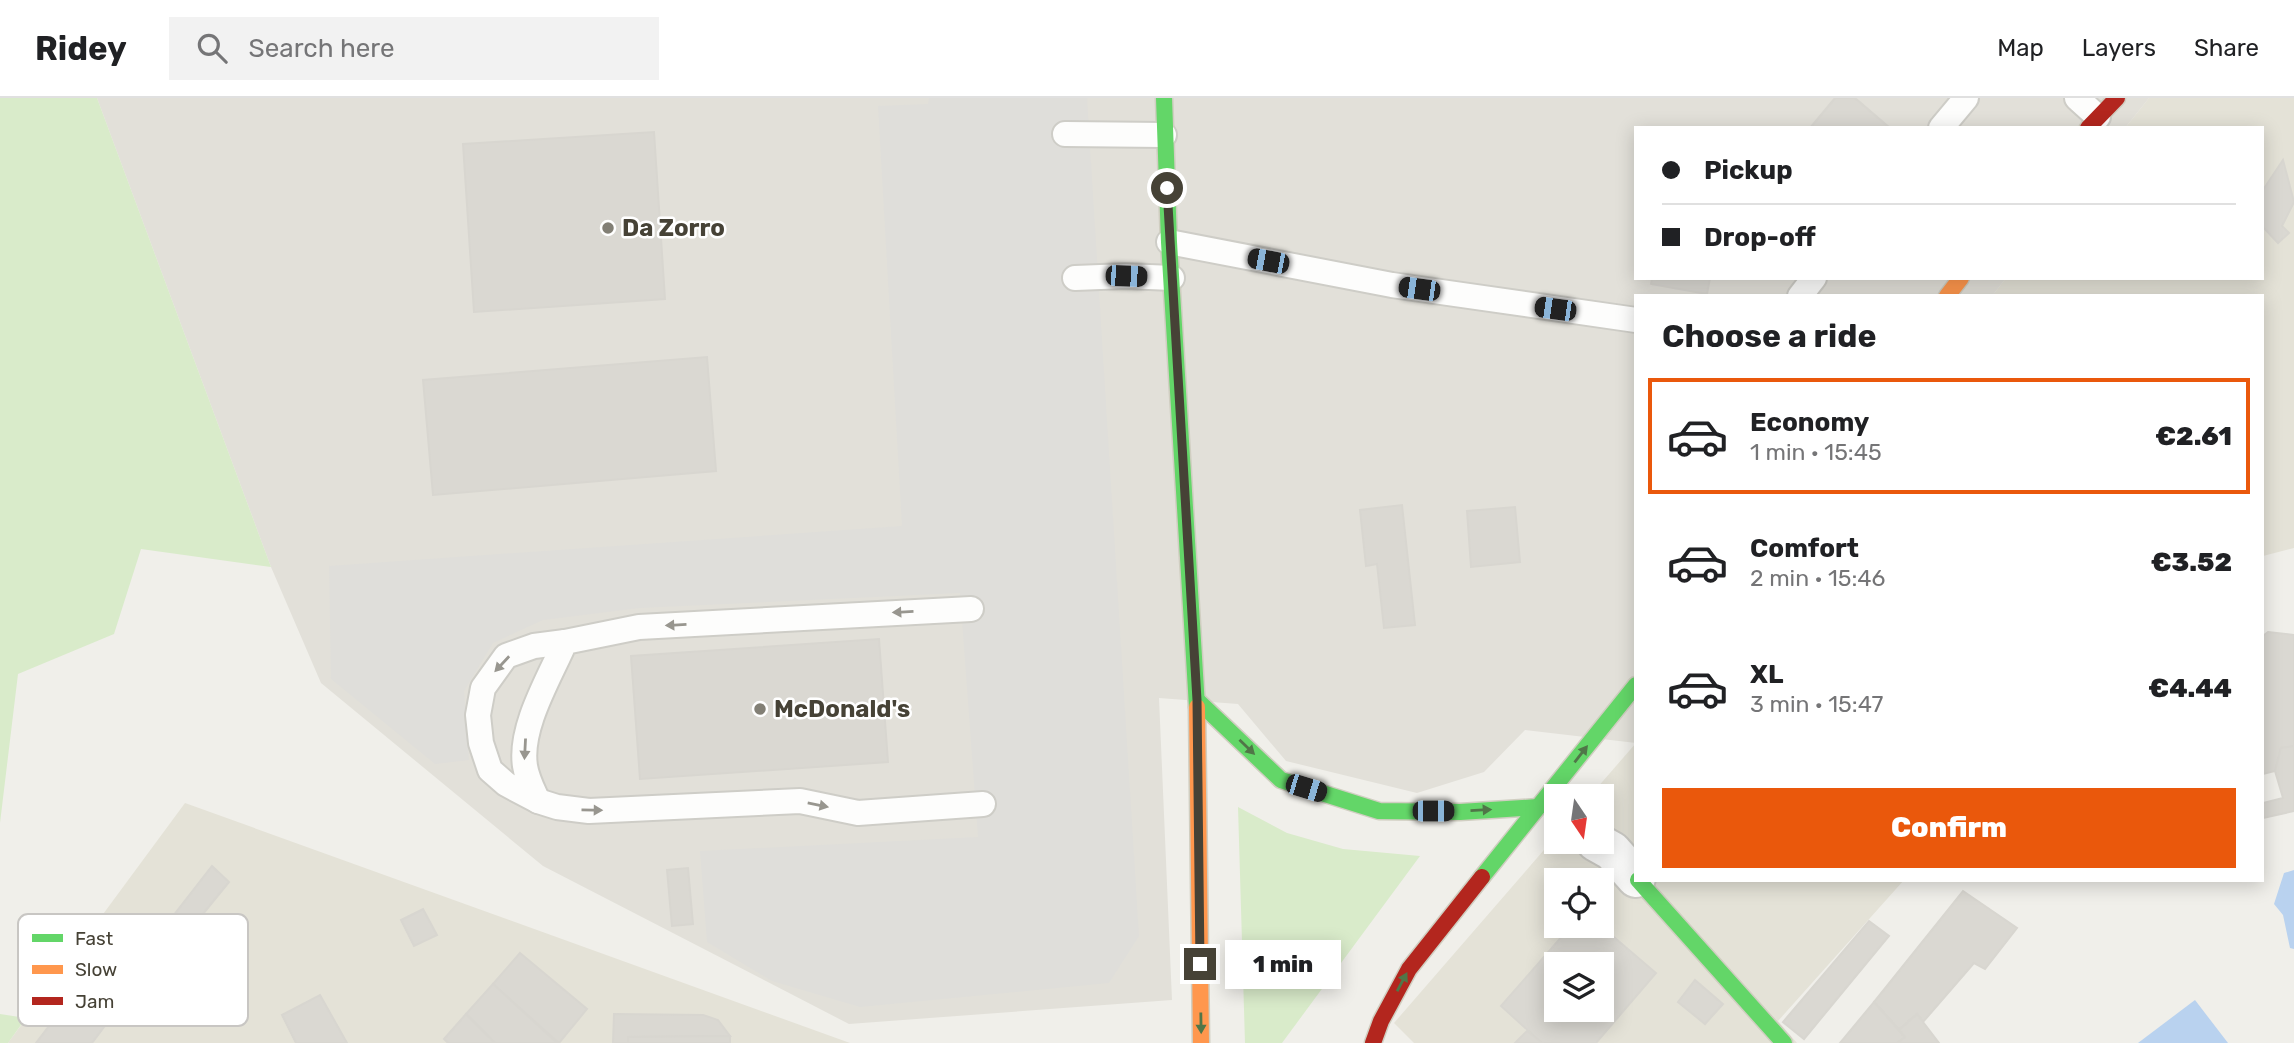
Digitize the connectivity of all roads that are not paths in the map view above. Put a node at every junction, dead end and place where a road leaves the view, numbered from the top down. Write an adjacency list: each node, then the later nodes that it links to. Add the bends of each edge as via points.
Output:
1 (1164, 98): 8 (main road)
2 (1966, 98): 6 (lane)
3 (2077, 98): 5 (lane)
4 (2117, 98): 5 (main road)
5 (2097, 114)
6 (1943, 126)
7 (1065, 134): 8 (lane)
8 (1164, 135): 9 (main road)
9 (1169, 242): 11 (main road); 16 (lane, via 1392,285)
10 (1075, 278): 11 (lane)
11 (1172, 278): 20 (main road)
12 (1813, 280): 14 (lane)
13 (1959, 280): 15 (main road)
14 (1802, 294)
15 (1949, 294)
16 (1634, 320)
17 (971, 609): 18 (lane, one-way to 18, via 639,627)
18 (565, 642): 22 (lane, one-way to 22, via 525,736 524,763); 22 (lane, one-way to 22, via 506,656 483,688 478,715 481,743 491,770)
19 (1634, 688): 21 (main road, one-way to 19)
20 (1197, 700): 24 (main road, one-way to 24, via 1281,780 1379,811); 29 (main road, one-way to 29)
21 (1567, 784)
22 (538, 801): 23 (lane, one-way to 23, via 589,811 800,801 858,813)
23 (984, 804)
24 (1544, 812)
25 (1544, 815): 30 (main road, one-way to 25, via 1409,969)
26 (1614, 853): 27 (street)
27 (1634, 876)
28 (1640, 882): 31 (main road)
29 (1202, 1043)
30 (1373, 1043)
31 (1784, 1043)

